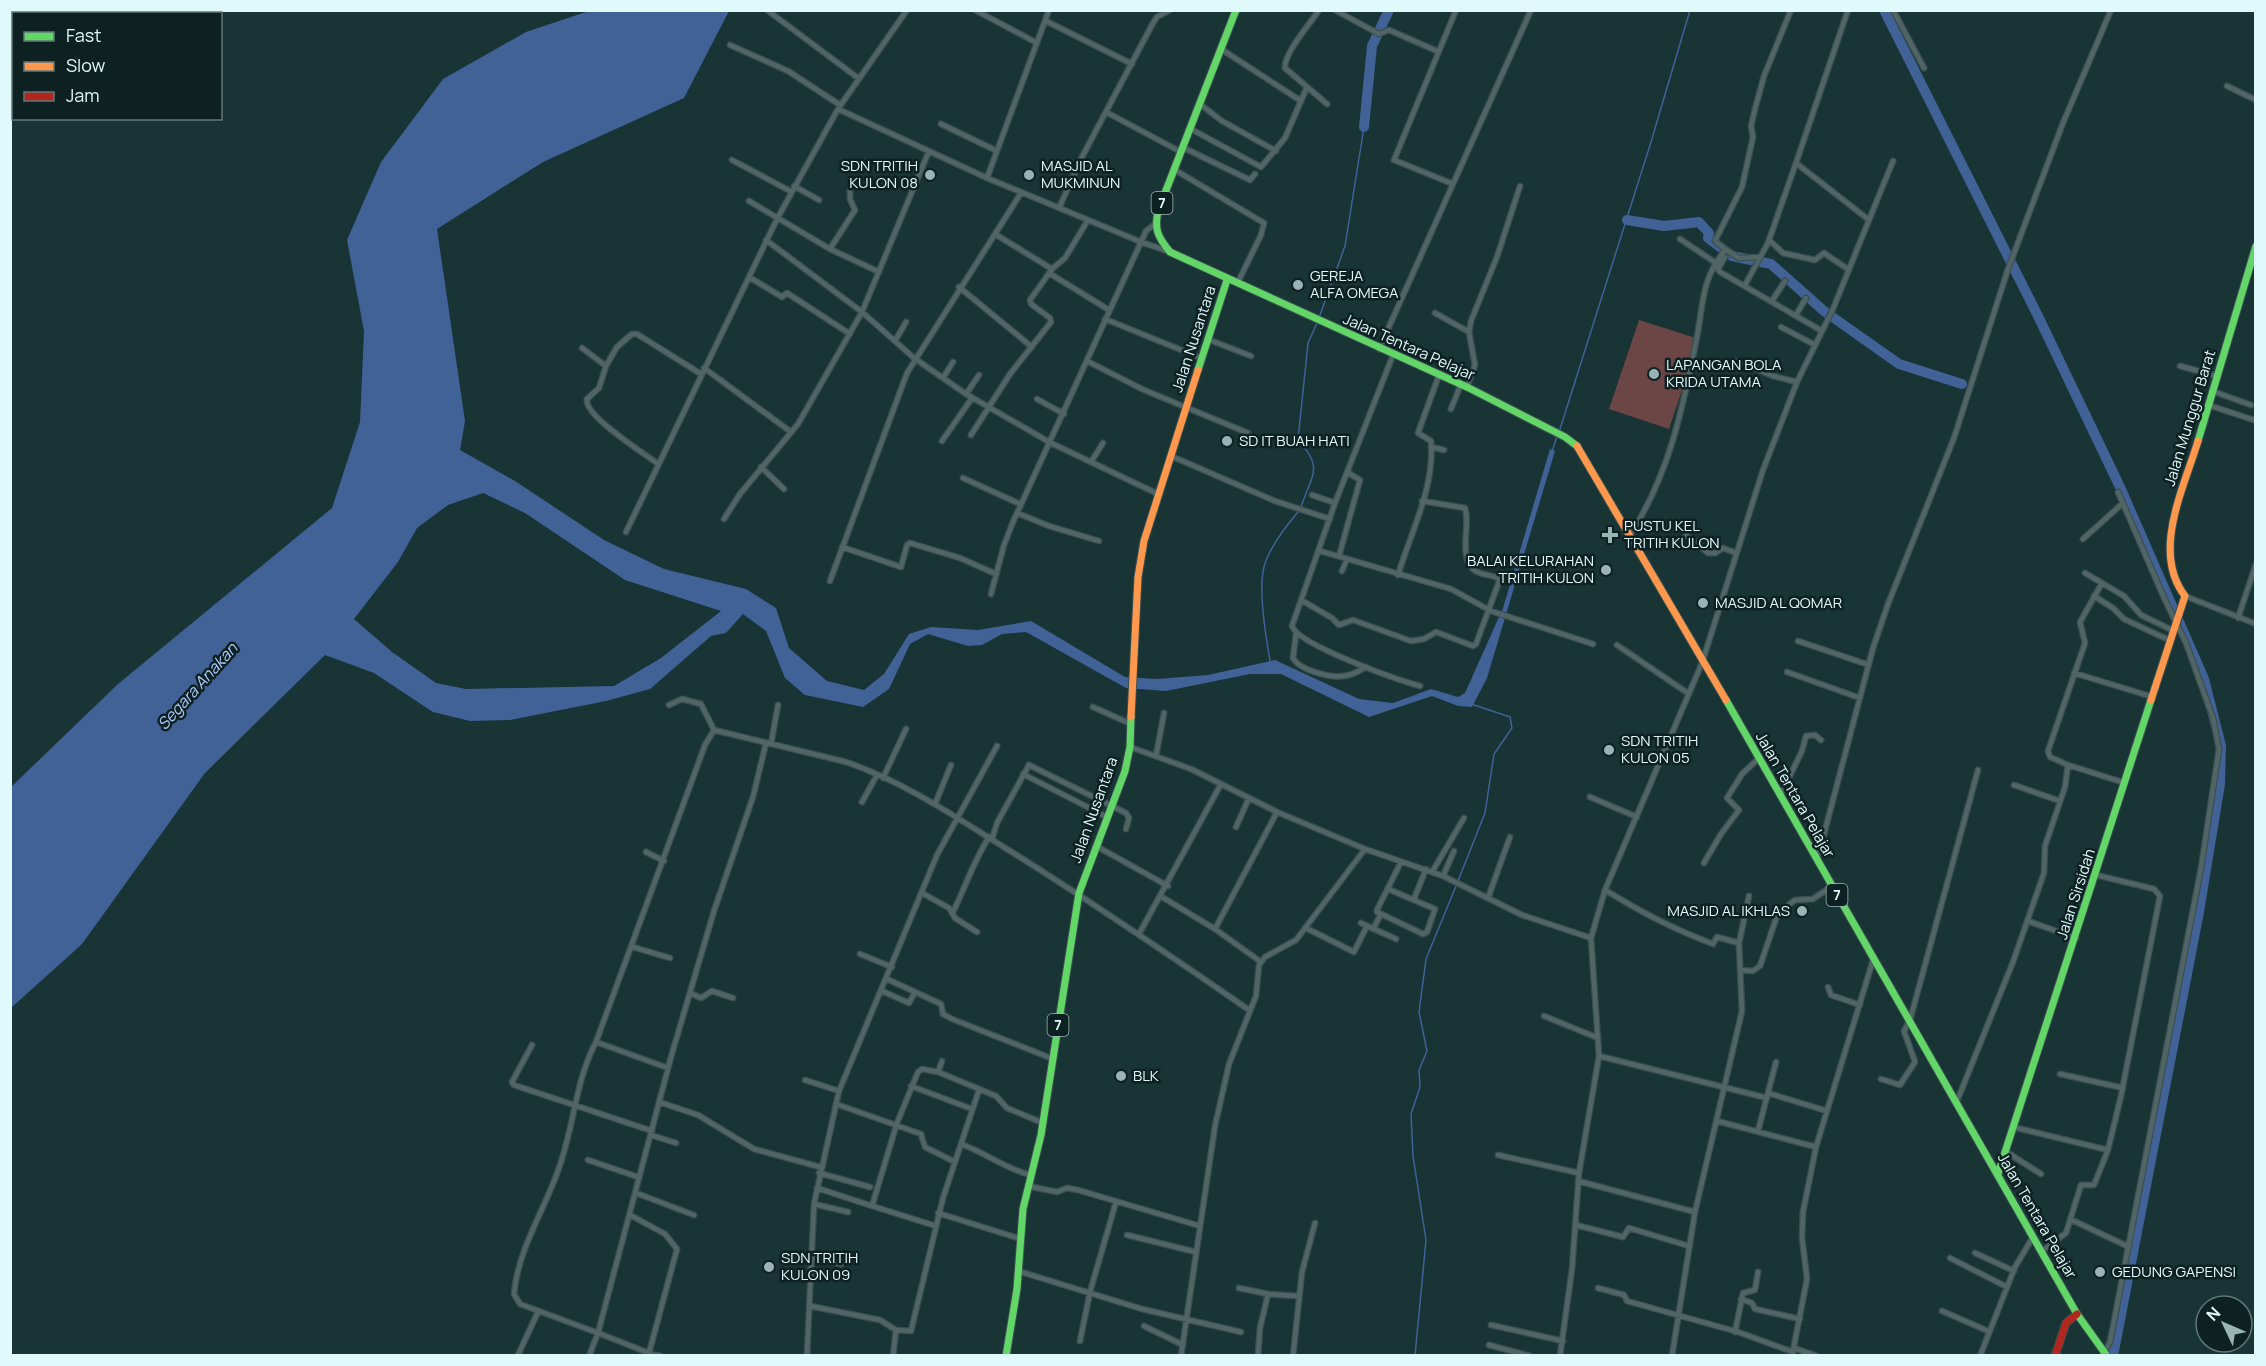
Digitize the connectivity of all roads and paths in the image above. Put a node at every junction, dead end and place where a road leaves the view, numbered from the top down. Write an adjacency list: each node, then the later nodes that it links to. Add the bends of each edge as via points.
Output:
1 (767, 10): 22 (street)
2 (907, 10): 22 (street)
3 (975, 10): 16 (street)
4 (1049, 10): 15 (street)
5 (1170, 10): 20 (street, via 1156,19)
6 (1236, 10): 18 (main road, 7)
7 (1319, 10): 24 (street, via 1284,64)
8 (1335, 10): 19 (street, via 1378,33 1389,30)
9 (1456, 10): 19 (street)
10 (1531, 10): 43 (street)
11 (1791, 10): 63 (street, via 1755,109 1742,187 1715,241)
12 (1848, 10): 39 (street)
13 (1893, 10): 21 (street)
14 (2111, 10): 178 (street, via 2008,269 1954,438 1888,604)
15 (1046, 21): 16 (street); 20 (street)
16 (1037, 43): 35 (street)
17 (730, 45): 29 (street, via 788,71)
18 (1221, 49): 26 (street); 27 (main road, 7)
19 (1437, 51): 43 (street, via 1395,162)
20 (1132, 64): 30 (street)
21 (1924, 68)
22 (858, 78): 29 (street)
23 (2227, 86): 25 (street)
24 (1307, 87): 26 (street); 28 (street)
25 (2256, 100)
26 (1301, 101): 36 (street)
27 (1200, 104): 32 (main road, 7); 36 (street)
28 (1327, 104)
29 (839, 107): 34 (street); 45 (street)
30 (1106, 112): 33 (street); 50 (street)
31 (941, 124): 35 (street)
32 (1191, 129): 33 (main road, 7); 36 (street, via 1259,167)
33 (1183, 150): 40 (main road, 7); 41 (street, via 1250,180)
34 (929, 151): 42 (street); 68 (street)
35 (997, 151): 42 (street)
36 (1276, 151)
37 (732, 160): 45 (street)
38 (1893, 161): 53 (street)
39 (1796, 163): 53 (street); 58 (street)
40 (1175, 170): 54 (main road, 7); 72 (street, via 1264,223)
41 (1255, 174)
42 (987, 178): 47 (street)
43 (1453, 184): 92 (street)
44 (1520, 186): 85 (street)
45 (793, 189): 48 (street); 51 (street)
46 (850, 191): 61 (street, via 855,210)
47 (1021, 193): 50 (street); 55 (street)
48 (819, 200)
49 (748, 201): 51 (street)
50 (1059, 208): 52 (street)
51 (777, 219): 57 (street); 61 (street)
52 (1088, 220): 59 (street); 67 (street, via 1065,258)
53 (1869, 220): 66 (street)
54 (1155, 224): 59 (street); 62 (main road, 7, via 1160,242)
55 (994, 234): 67 (street); 74 (street)
56 (1680, 238): 65 (street)
57 (766, 240): 69 (street); 78 (street)
58 (1769, 240): 64 (street); 66 (street, via 1790,256 1815,260 1824,253)
59 (1141, 242): 62 (street); 77 (street)
60 (2256, 246): 106 (main road, Jalan Munggur Barat)
61 (830, 249): 68 (street)
62 (1170, 252): 70 (main road, Jalan Tentara Pelajar / 7)
63 (1724, 253): 64 (street); 65 (street); 73 (street, via 1718,270)
64 (1760, 258): 73 (street)
65 (1716, 263): 147 (street, via 1702,295 1700,324 1677,435 1648,507)
66 (1849, 270): 84 (street)
67 (1051, 271): 77 (street); 90 (street, via 1030,300 1052,319)
68 (879, 272): 78 (street)
69 (749, 277): 86 (street, via 782,297 787,293); 102 (street)
70 (1227, 279): 72 (main road, Jalan Tentara Pelajar / 7); 87 (main road, Jalan Nusantara / 7)
71 (1785, 281): 76 (street)
72 (1236, 284): 92 (main road, Jalan Tentara Pelajar / 7)
73 (1745, 285): 76 (street)
74 (959, 287): 90 (street); 95 (street)
75 (1806, 298): 80 (street)
76 (1772, 301): 80 (street)
77 (1109, 310): 81 (street)
78 (862, 312): 86 (street); 88 (street)
79 (1435, 313): 85 (street)
80 (1797, 315): 84 (street)
81 (1105, 320): 96 (street); 97 (street)
82 (906, 322): 88 (street)
83 (1781, 327): 89 (street)
84 (1822, 331): 89 (street)
85 (1469, 332): 109 (street, via 1475,365)
86 (850, 334): 121 (street)
87 (1207, 339): 94 (street); 96 (main road, Jalan Nusantara / 7)
88 (895, 341): 95 (street)
89 (1815, 345): 108 (street)
90 (1032, 346): 116 (street)
91 (582, 348): 100 (street)
92 (1379, 349): 93 (main road, Jalan Tentara Pelajar / 7)
93 (1393, 355): 105 (main road, Jalan Tentara Pelajar / 7); 133 (street)
94 (1251, 356)
95 (914, 358): 107 (street); 151 (street)
96 (1201, 358): 117 (main road, Jalan Nusantara / 7)
97 (1087, 361): 117 (street); 119 (street)
98 (1736, 361): 108 (street)
99 (953, 362): 107 (street)
100 (606, 366): 103 (street, via 622,341 637,334); 131 (street, via 599,388 587,399 588,407 596,418)
101 (2180, 366): 106 (street)
102 (704, 368): 103 (street); 121 (street)
103 (701, 374): 131 (street)
104 (979, 375): 111 (street)
105 (1439, 375): 109 (main road, Jalan Tentara Pelajar / 7); 127 (street, via 1418,433 1430,439)
106 (2217, 376): 110 (main road, Jalan Munggur Barat)
107 (943, 378): 111 (street)
108 (1797, 382): 153 (street)
109 (1464, 386): 118 (street); 147 (main road, Jalan Tentara Pelajar / 7, via 1565,437 1588,459)
110 (2212, 392): 114 (main road, Jalan Munggur Barat); 115 (street)
111 (966, 394): 112 (street)
112 (972, 398): 116 (street); 124 (street)
113 (1037, 399): 119 (street)
114 (2208, 405): 120 (street); 165 (main road, Jalan Munggur Barat, via 2169,546 2170,567)
115 (2251, 405)
116 (988, 408): 123 (street); 126 (street)
117 (1185, 408): 122 (street); 129 (main road, Jalan Nusantara / 7)
118 (1451, 409)
119 (1064, 414): 126 (street)
120 (2254, 420)
121 (791, 432): 132 (street)
122 (1248, 433)
123 (971, 435)
124 (942, 441)
125 (1103, 442): 130 (street)
126 (1051, 443): 130 (street); 142 (street)
127 (1431, 447): 128 (street); 139 (street)
128 (1444, 450)
129 (1170, 456): 137 (main road, Jalan Nusantara / 7); 145 (street)
130 (1091, 462): 137 (street)
131 (658, 464): 146 (street)
132 (761, 467): 135 (street); 144 (street)
133 (1347, 472): 140 (street); 154 (street, via 1360,480)
134 (963, 478): 142 (street)
135 (784, 489)
136 (2118, 492): 141 (street)
137 (1158, 494): 190 (main road, Jalan Nusantara / 7, via 1138,577)
138 (1312, 495): 140 (street)
139 (1422, 501): 160 (street); 167 (street, via 1465,508 1464,533 1471,568 1500,579)
140 (1335, 503): 145 (street)
141 (2123, 503): 149 (street); 169 (street)
142 (1020, 504): 143 (street)
143 (1017, 513): 150 (street); 159 (street)
144 (724, 519)
145 (1330, 519): 152 (street)
146 (626, 532)
147 (1630, 535): 177 (main road, Jalan Tentara Pelajar / 7)
148 (1686, 535): 153 (street, via 1708,554 1723,548)
149 (2083, 538)
150 (1100, 541)
151 (842, 547): 159 (street, via 900,567 910,543); 161 (street)
152 (1320, 551): 154 (street); 166 (street)
153 (1736, 553): 177 (street)
154 (1339, 556): 155 (street)
155 (1347, 559): 157 (street); 160 (street)
156 (2256, 564): 168 (street)
157 (1342, 571)
158 (2085, 573): 162 (street)
159 (996, 574): 163 (street)
160 (1398, 575): 167 (street, via 1452,589)
161 (830, 581)
162 (2102, 583): 164 (street); 171 (street, via 2124,596 2141,615)
163 (992, 594)
164 (2094, 596): 174 (street, via 2124,619); 181 (street, via 2080,622 2086,641)
165 (2185, 596): 168 (street); 169 (main road, Jalan Sirsidah)
166 (1301, 600): 167 (street, via 1339,625 1353,620 1411,641 1436,632 1473,646); 172 (street, via 1292,626)
167 (1490, 610): 175 (street)
168 (2238, 618): 170 (street)
169 (2177, 621): 171 (main road, Jalan Sirsidah); 341 (street, via 2213,718 2218,760)
170 (2256, 624)
171 (2174, 631): 174 (main road, Jalan Sirsidah)
172 (1296, 634): 179 (street); 179 (street, via 1293,658 1298,664 1336,676)
173 (1798, 641): 178 (street)
174 (2170, 641): 185 (main road, Jalan Sirsidah)
175 (1593, 644)
176 (1617, 645): 183 (street)
177 (1702, 663): 183 (street); 198 (main road, Jalan Tentara Pelajar / 7)
178 (1869, 665): 184 (street)
179 (1366, 667): 182 (street)
180 (1787, 672): 184 (street)
181 (2074, 673): 185 (street); 200 (street, via 2048,753)
182 (1420, 686)
183 (1689, 694): 218 (street)
184 (1860, 698): 228 (street)
185 (2153, 698): 205 (main road, Jalan Sirsidah)
186 (669, 705): 192 (street, via 682,699 702,704)
187 (778, 705): 194 (street)
188 (1093, 707): 190 (street)
189 (1164, 713): 197 (street)
190 (1131, 723): 196 (main road, Jalan Nusantara / 7)
191 (906, 729): 204 (street)
192 (714, 730): 194 (street); 229 (street, via 705,745)
193 (1821, 740): 208 (street, via 1815,735 1806,736)
194 (769, 743): 203 (street, via 846,762); 269 (street)
195 (997, 746): 216 (street)
196 (1130, 747): 197 (street); 214 (main road, Jalan Nusantara / 7)
197 (1156, 756): 206 (street)
198 (1758, 759): 208 (main road, Jalan Tentara Pelajar / 7); 231 (street, via 1726,798 1739,810)
199 (951, 765): 213 (street)
200 (2068, 765): 205 (street); 211 (street)
201 (1978, 770): 274 (street)
202 (1023, 774): 214 (street, via 1030,766); 217 (street); 223 (street)
203 (877, 775): 204 (street); 212 (street)
204 (883, 778): 213 (street)
205 (2126, 783): 233 (main road, Jalan Sirsidah)
206 (1221, 784): 210 (street); 235 (street)
207 (2014, 785): 211 (street)
208 (1780, 796): 228 (main road, Jalan Tentara Pelajar / 7)
209 (1590, 797): 218 (street)
210 (1249, 798): 215 (street); 220 (street)
211 (2060, 801): 247 (street, via 2045,846 2044,873)
212 (862, 802)
213 (935, 804): 216 (street)
214 (1110, 807): 217 (main road, Jalan Nusantara / 7); 221 (street, via 1128,814)
215 (1277, 812): 225 (street); 251 (street)
216 (956, 816): 223 (street); 239 (street)
217 (1107, 817): 224 (main road, Jalan Nusantara / 7)
218 (1637, 817): 238 (street)
219 (1464, 818): 232 (street)
220 (1236, 826)
221 (1126, 829)
222 (1510, 837): 243 (street)
223 (990, 838): 240 (street); 245 (street, via 969,870 970,877)
224 (1096, 846): 235 (street); 240 (main road, Jalan Nusantara / 7)
225 (1365, 849): 230 (street); 249 (street)
226 (1454, 851): 234 (street)
227 (646, 852): 229 (street)
228 (1817, 860): 236 (main road, Jalan Tentara Pelajar / 7)
229 (664, 861): 258 (street)
230 (1401, 862): 232 (street); 237 (street)
231 (1704, 863)
232 (1429, 870): 234 (street); 244 (street)
233 (2096, 875): 255 (main road, Jalan Sirsidah); 288 (street, via 2154,889 2160,894)
234 (1443, 876): 243 (street)
235 (1168, 886): 242 (street)
236 (1832, 886): 260 (main road, Jalan Tentara Pelajar / 7); 264 (street, via 1813,900 1795,900 1778,913 1758,969)
237 (1388, 889): 244 (street); 246 (street, via 1377,910)
238 (1605, 890): 254 (street); 257 (street, via 1679,931 1713,944 1717,937)
239 (922, 893): 245 (street); 263 (street)
240 (1079, 893): 253 (street); 279 (main road, Jalan Nusantara / 7)
241 (1749, 896): 257 (street)
242 (1161, 897): 251 (street); 253 (street)
243 (1488, 898): 254 (street, via 1521,915)
244 (1413, 899): 246 (street, via 1436,910 1425,934)
245 (952, 912): 252 (street)
246 (1381, 914): 250 (street)
247 (2028, 921): 255 (street); 293 (street)
248 (1361, 923): 250 (street)
249 (1306, 928): 250 (street, via 1354,952); 262 (street, via 1289,946)
250 (1370, 928): 256 (street)
251 (1215, 929): 262 (street)
252 (976, 932)
253 (1139, 934): 272 (street)
254 (1591, 938): 275 (street)
255 (2076, 938): 302 (main road, Jalan Sirsidah)
256 (1396, 939)
257 (1739, 943): 264 (street)
258 (633, 947): 261 (street); 276 (street)
259 (860, 954): 263 (street)
260 (1874, 957): 271 (street); 274 (main road, Jalan Tentara Pelajar / 7)
261 (670, 958)
262 (1261, 962): 272 (street, via 1256,996)
263 (892, 967): 265 (street)
264 (1740, 970): 289 (street, via 1742,1011)
265 (887, 979): 267 (street); 268 (street)
266 (1828, 987): 271 (street, via 1832,995)
267 (882, 991): 268 (street, via 909,1003); 291 (street)
268 (915, 992): 279 (street, via 941,1004 943,1014)
269 (690, 993): 270 (street, via 701,998 712,991); 282 (street)
270 (733, 998)
271 (1860, 1005): 298 (street)
272 (1249, 1010): 336 (street, via 1229,1064)
273 (1544, 1016): 275 (street)
274 (1910, 1020): 285 (street, via 1904,1035 1915,1062 1900,1086); 293 (main road, Jalan Tentara Pelajar / 7)
275 (1598, 1038): 278 (street)
276 (596, 1042): 282 (street); 296 (street, via 584,1069)
277 (532, 1045): 296 (street, via 513,1084)
278 (1599, 1056): 289 (street); 314 (street)
279 (1053, 1059): 300 (main road, Jalan Nusantara / 7)
280 (942, 1061): 283 (street)
281 (1776, 1062): 292 (street)
282 (668, 1068): 294 (street)
283 (938, 1072): 287 (street, via 921,1070); 290 (street)
284 (2060, 1074): 288 (street)
285 (1881, 1078)
286 (805, 1080): 291 (street)
287 (911, 1086): 297 (street); 301 (street)
288 (2123, 1088): 308 (street)
289 (1725, 1089): 292 (street); 299 (street)
290 (979, 1090): 297 (street); 300 (street, via 997,1096 1007,1108)
291 (839, 1091): 295 (street)
292 (1767, 1096): 298 (street); 303 (street)
293 (1957, 1101): 315 (main road, Jalan Tentara Pelajar / 7)
294 (659, 1102): 304 (street); 313 (street, via 698,1115 754,1149)
295 (836, 1104): 301 (street); 313 (street)
296 (576, 1106): 304 (street); 360 (street, via 560,1166 522,1257 515,1284 516,1301)
297 (972, 1109): 306 (street)
298 (1827, 1111): 307 (street)
299 (1717, 1121): 303 (street); 328 (street)
300 (1043, 1123): 317 (main road, Jalan Nusantara / 7)
301 (897, 1124): 312 (street, via 921,1134 925,1147); 326 (street)
302 (2013, 1127): 308 (street); 309 (main road, Jalan Sirsidah)
303 (1758, 1131): 307 (street)
304 (651, 1133): 305 (street); 318 (street)
305 (676, 1143)
306 (961, 1144): 312 (street); 317 (street, via 995,1158 1007,1168)
307 (1816, 1147): 363 (street, via 1802,1224 1808,1279)
308 (2108, 1150): 332 (street, via 2094,1185 2081,1185)
309 (2005, 1151): 315 (main road, Jalan Sirsidah); 316 (street)
310 (1498, 1155): 314 (street)
311 (588, 1160): 318 (street)
312 (955, 1162): 329 (street)
313 (820, 1170): 321 (street); 322 (street)
314 (1579, 1173): 319 (street)
315 (1998, 1174): 338 (main road, Jalan Tentara Pelajar / 7)
316 (2041, 1174)
317 (1030, 1175): 320 (main road, Jalan Nusantara / 7)
318 (639, 1177): 323 (street)
319 (1578, 1181): 328 (street); 334 (street)
320 (1028, 1186): 324 (street, via 1057,1192 1067,1188); 339 (main road, Jalan Nusantara / 7)
321 (870, 1187)
322 (817, 1188): 325 (street); 326 (street)
323 (636, 1192): 330 (street); 331 (street)
324 (1116, 1202): 336 (street); 354 (street)
325 (814, 1204): 327 (street); 345 (street)
326 (873, 1206): 335 (street)
327 (848, 1212)
328 (1695, 1212): 340 (street)
329 (938, 1213): 335 (street); 339 (street)
330 (630, 1215): 371 (street); 377 (street, via 665,1234 677,1249)
331 (694, 1215)
332 (2072, 1220): 341 (street); 342 (street, via 2066,1233)
333 (1315, 1223): 356 (street)
334 (1576, 1225): 340 (street, via 1623,1237 1629,1228); 373 (street)
335 (936, 1226): 367 (street, via 911,1331)
336 (1200, 1226): 343 (street)
337 (1127, 1235): 343 (street)
338 (2033, 1237): 342 (main road, Jalan Tentara Pelajar / 7); 349 (street)
339 (1021, 1239): 348 (main road, Jalan Nusantara / 7)
340 (1689, 1246): 362 (street)
341 (2129, 1247): 379 (street)
342 (2042, 1251): 361 (main road, Jalan Tentara Pelajar / 7)
343 (1196, 1252): 364 (street)
344 (1975, 1253): 349 (street)
345 (811, 1257): 347 (street); 358 (street)
346 (1950, 1258): 351 (street)
347 (841, 1264)
348 (1018, 1271): 354 (street); 384 (main road, Jalan Nusantara / 7)
349 (2014, 1271): 351 (street)
350 (1758, 1272): 357 (street, via 1755,1290 1745,1291)
351 (2007, 1287): 368 (street)
352 (1239, 1288): 355 (street)
353 (1598, 1288): 362 (street)
354 (1090, 1292): 364 (street); 372 (street)
355 (1268, 1294): 356 (street); 386 (street)
356 (1298, 1296): 387 (street)
357 (1741, 1299): 363 (street, via 1752,1303 1755,1309); 370 (street)
358 (810, 1306): 367 (street, via 884,1321); 382 (street)
359 (1942, 1311): 368 (street)
360 (538, 1312): 371 (street); 378 (street)
361 (2077, 1314): 379 (main road, Jalan Tentara Pelajar / 7); 393 (main road, via 2066,1323)
362 (1677, 1316): 370 (street); 390 (street)
363 (1800, 1319): 376 (street)
364 (1187, 1320): 369 (street); 374 (street)
365 (1491, 1325): 373 (street)
366 (1144, 1326): 374 (street)
367 (896, 1330): 383 (street)
368 (1989, 1331): 392 (street)
369 (1241, 1332)
370 (1735, 1332): 376 (street)
371 (598, 1333): 377 (street); 380 (street)
372 (1080, 1341)
373 (1563, 1341): 389 (street)
374 (1183, 1345): 385 (street)
375 (1489, 1345): 388 (street)
376 (1793, 1352): 391 (street)
377 (649, 1354): 381 (street)
378 (518, 1355)
379 (2105, 1355)
380 (589, 1356)
381 (661, 1356)
382 (807, 1356)
383 (893, 1356)
384 (1006, 1356)
385 (1182, 1356)
386 (1258, 1356)
387 (1293, 1356)
388 (1530, 1356)
389 (1560, 1356)
390 (1671, 1356)
391 (1817, 1356)
392 (1980, 1356)
393 (2055, 1356)

